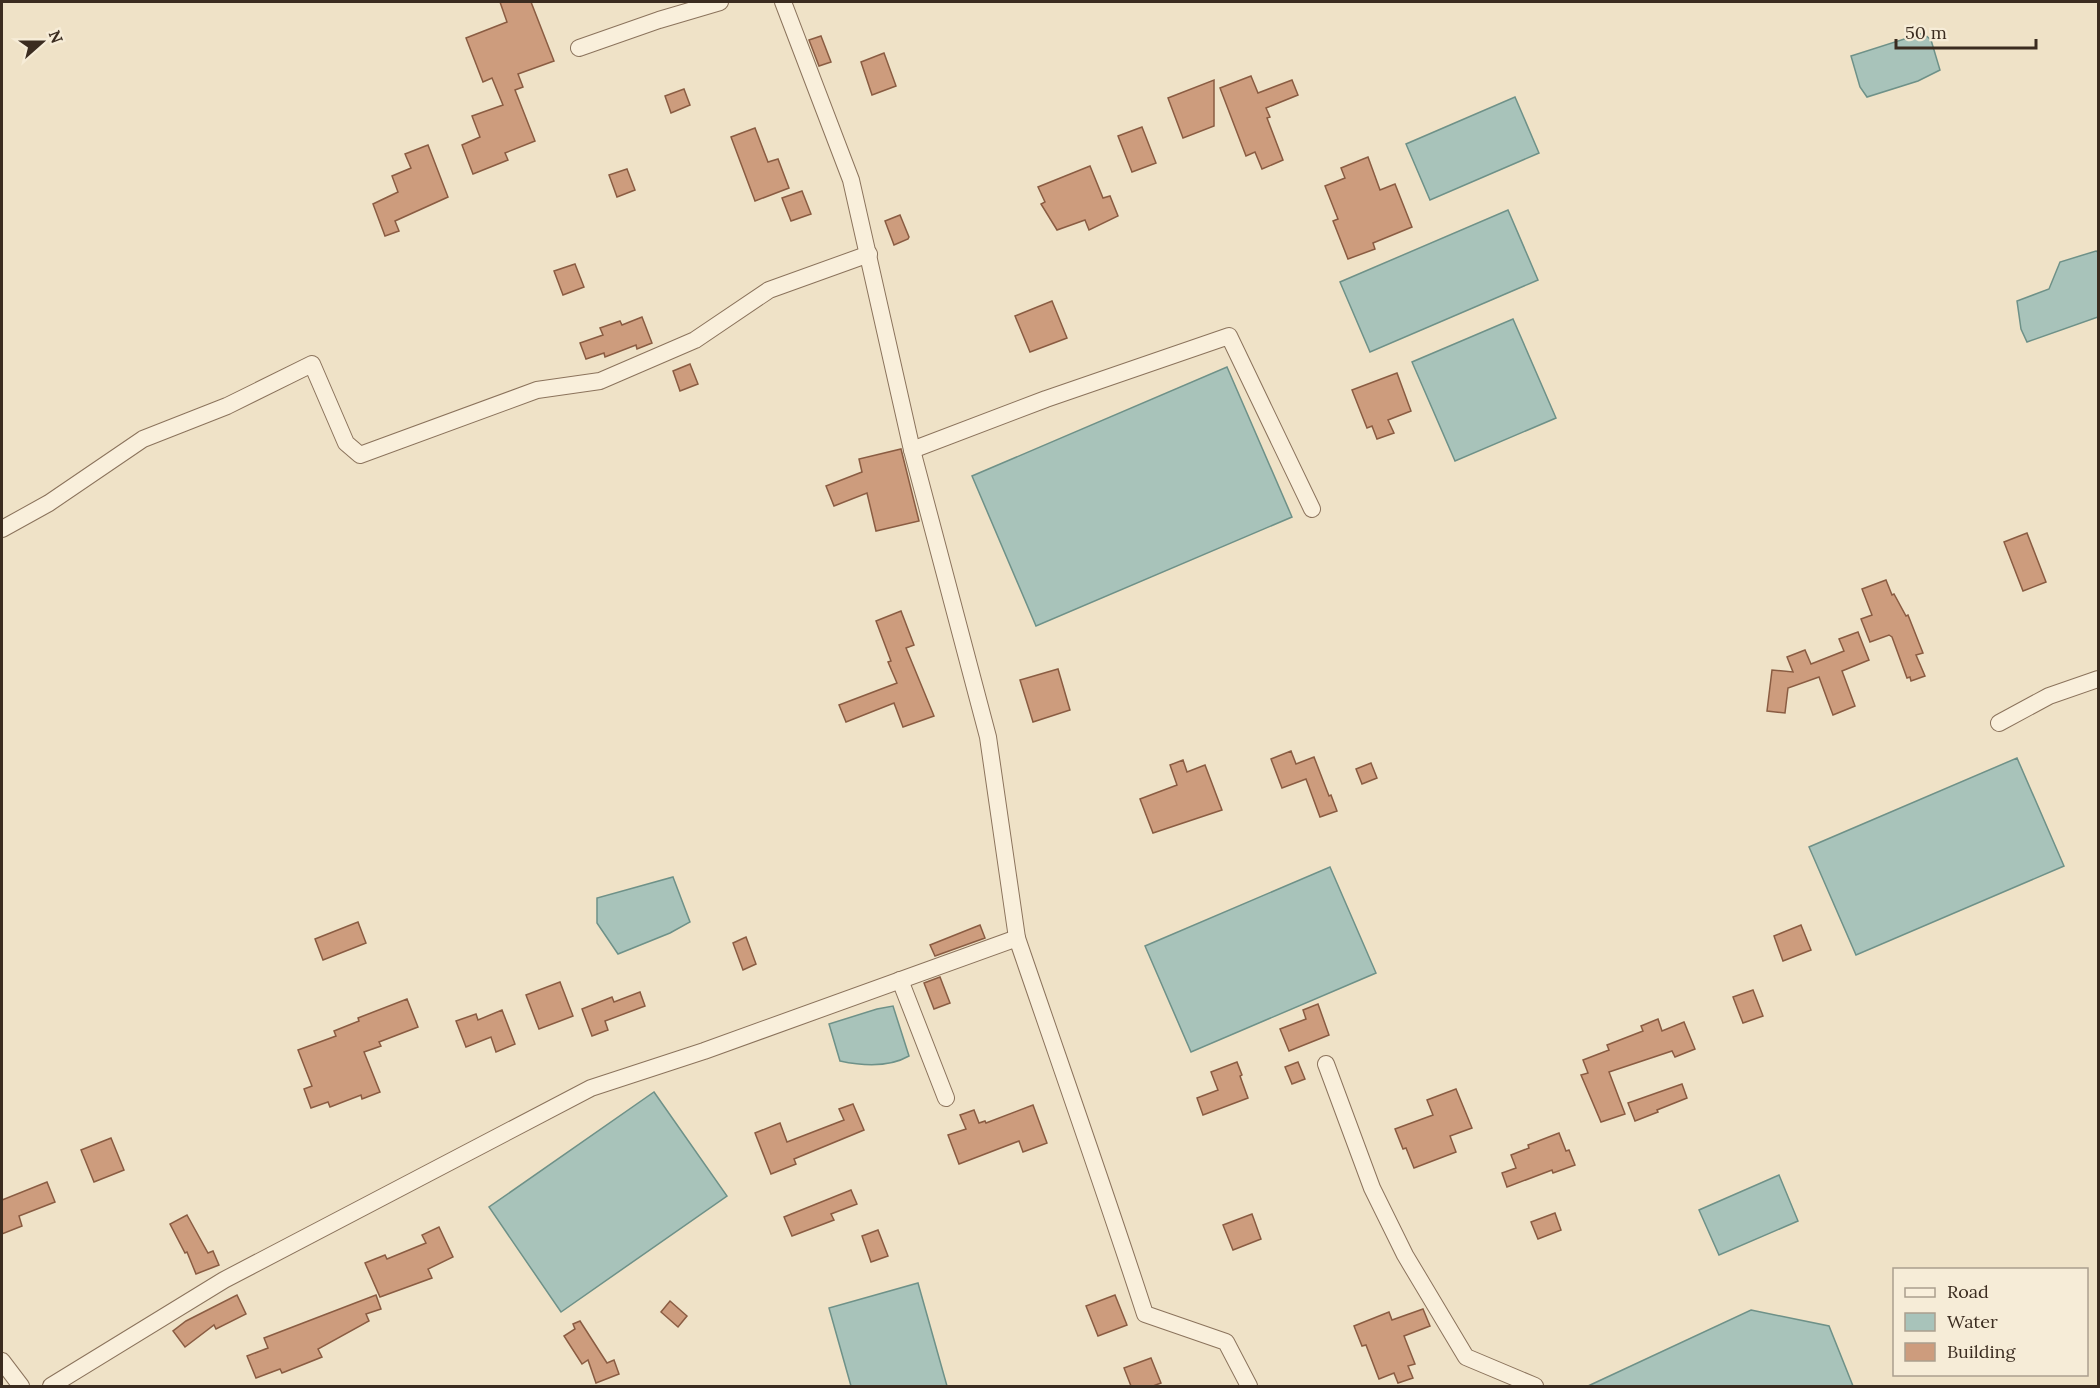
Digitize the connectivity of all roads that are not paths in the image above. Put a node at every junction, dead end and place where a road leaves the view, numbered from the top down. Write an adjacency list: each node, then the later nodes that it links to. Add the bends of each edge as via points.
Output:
1 (720, 2): 3 (street)
2 (783, 2): 4 (street, via 851,180)
3 (579, 48)
4 (868, 254): 5 (street); 7 (street, via 769,290 696,340 600,381 537,390 360,455 346,443 312,364 227,406 143,439 49,503)
5 (912, 450): 6 (street, via 1229,336); 10 (street, via 988,737)
6 (1312, 509)
7 (2, 529)
8 (2098, 679): 9 (street, via 2049,696)
9 (1999, 723)
10 (1017, 938): 11 (street); 17 (street, via 1144,1314 1227,1342)
11 (900, 980): 13 (street); 16 (street, via 591,1088 224,1280)
12 (1326, 1064): 18 (street, via 1372,1188 1405,1255 1466,1357)
13 (946, 1098)
14 (2, 1361): 15 (street)
15 (21, 1386)
16 (51, 1386)
17 (1249, 1386)
18 (1535, 1386)

